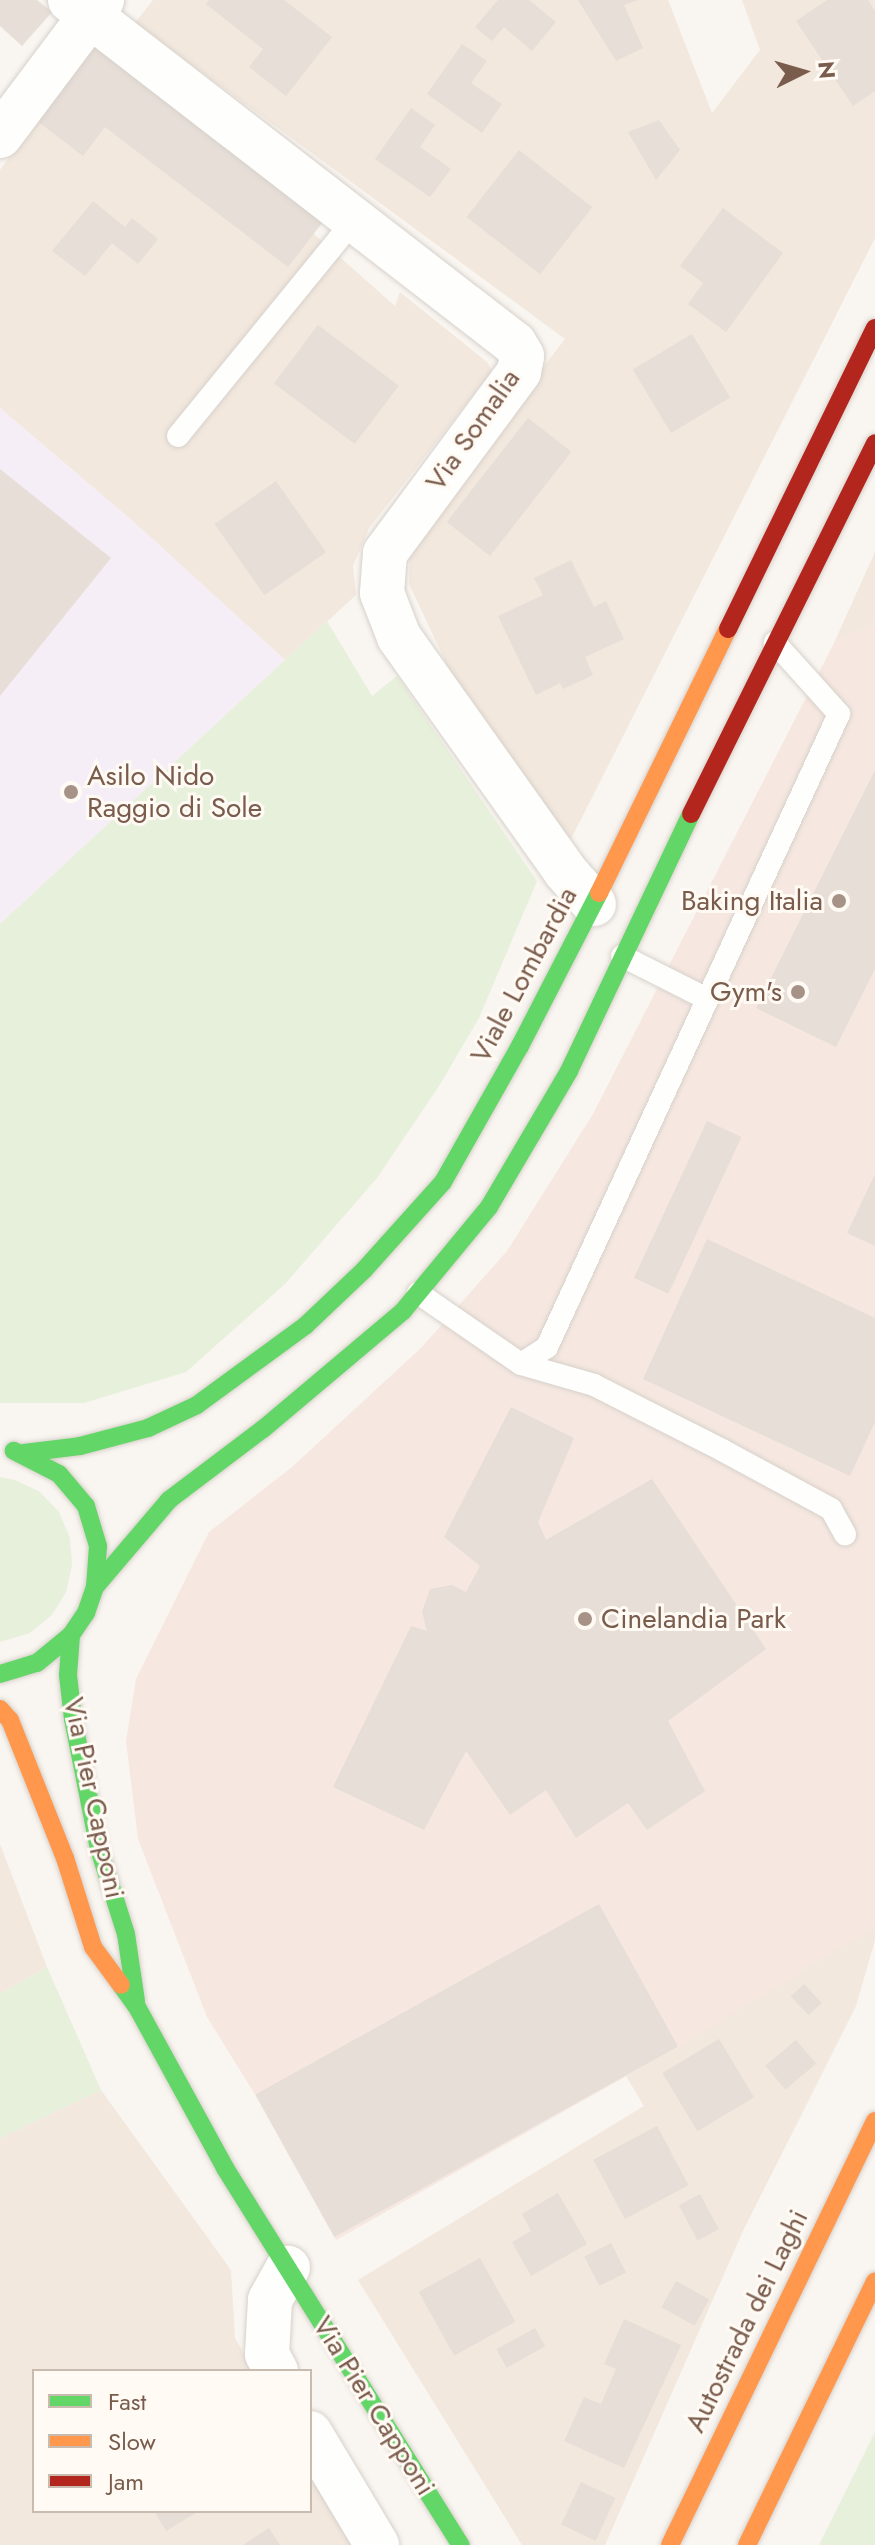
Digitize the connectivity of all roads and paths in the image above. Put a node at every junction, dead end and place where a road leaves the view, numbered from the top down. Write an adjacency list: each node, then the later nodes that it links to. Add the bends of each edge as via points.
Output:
1 (87, 5): 2 (street); 3 (street, Via Somalia)
2 (0, 136)
3 (354, 220): 5 (lane); 8 (street, Via Somalia, via 515,344 522,356 519,372 385,553 382,593 399,637)
4 (875, 328): 8 (main road, Viale Lombardia)
5 (178, 436)
6 (875, 443): 7 (main road)
7 (775, 643): 9 (main road); 10 (lane, via 839,714)
8 (594, 904): 14 (main road, Viale Lombardia, via 443,1182 354,1280 305,1326 197,1405 148,1428 80,1446)
9 (622, 956): 10 (lane); 11 (main road, via 569,1071 489,1207)
10 (707, 999): 12 (lane, via 547,1347)
11 (418, 1293): 12 (lane); 16 (main road, via 263,1429 169,1500)
12 (521, 1364): 15 (lane, via 594,1385 722,1450 831,1509)
13 (0, 1448): 14 (main road)
14 (24, 1453): 16 (main road, via 59,1474 86,1506 98,1546)
15 (845, 1534)
16 (95, 1587): 17 (main road)
17 (71, 1635): 18 (main road, via 37,1663); 20 (main road, Via Pier Capponi, via 73,1719 99,1849 126,1934)
18 (0, 1674)
19 (0, 1709): 20 (main road, Via Pier Capponi, via 10,1720 65,1858 93,1947)
20 (137, 2007): 22 (main road, Via Pier Capponi, via 201,2128)
21 (875, 2121): 28 (main road, Autostrada dei Laghi)
22 (288, 2268): 24 (street, Via Pier Capponi, via 270,2300 267,2354); 27 (main road, Via Pier Capponi)
23 (875, 2281): 29 (main road)
24 (275, 2369)
25 (312, 2436): 26 (street)
26 (377, 2545)
27 (461, 2545)
28 (670, 2545)
29 (747, 2545)

